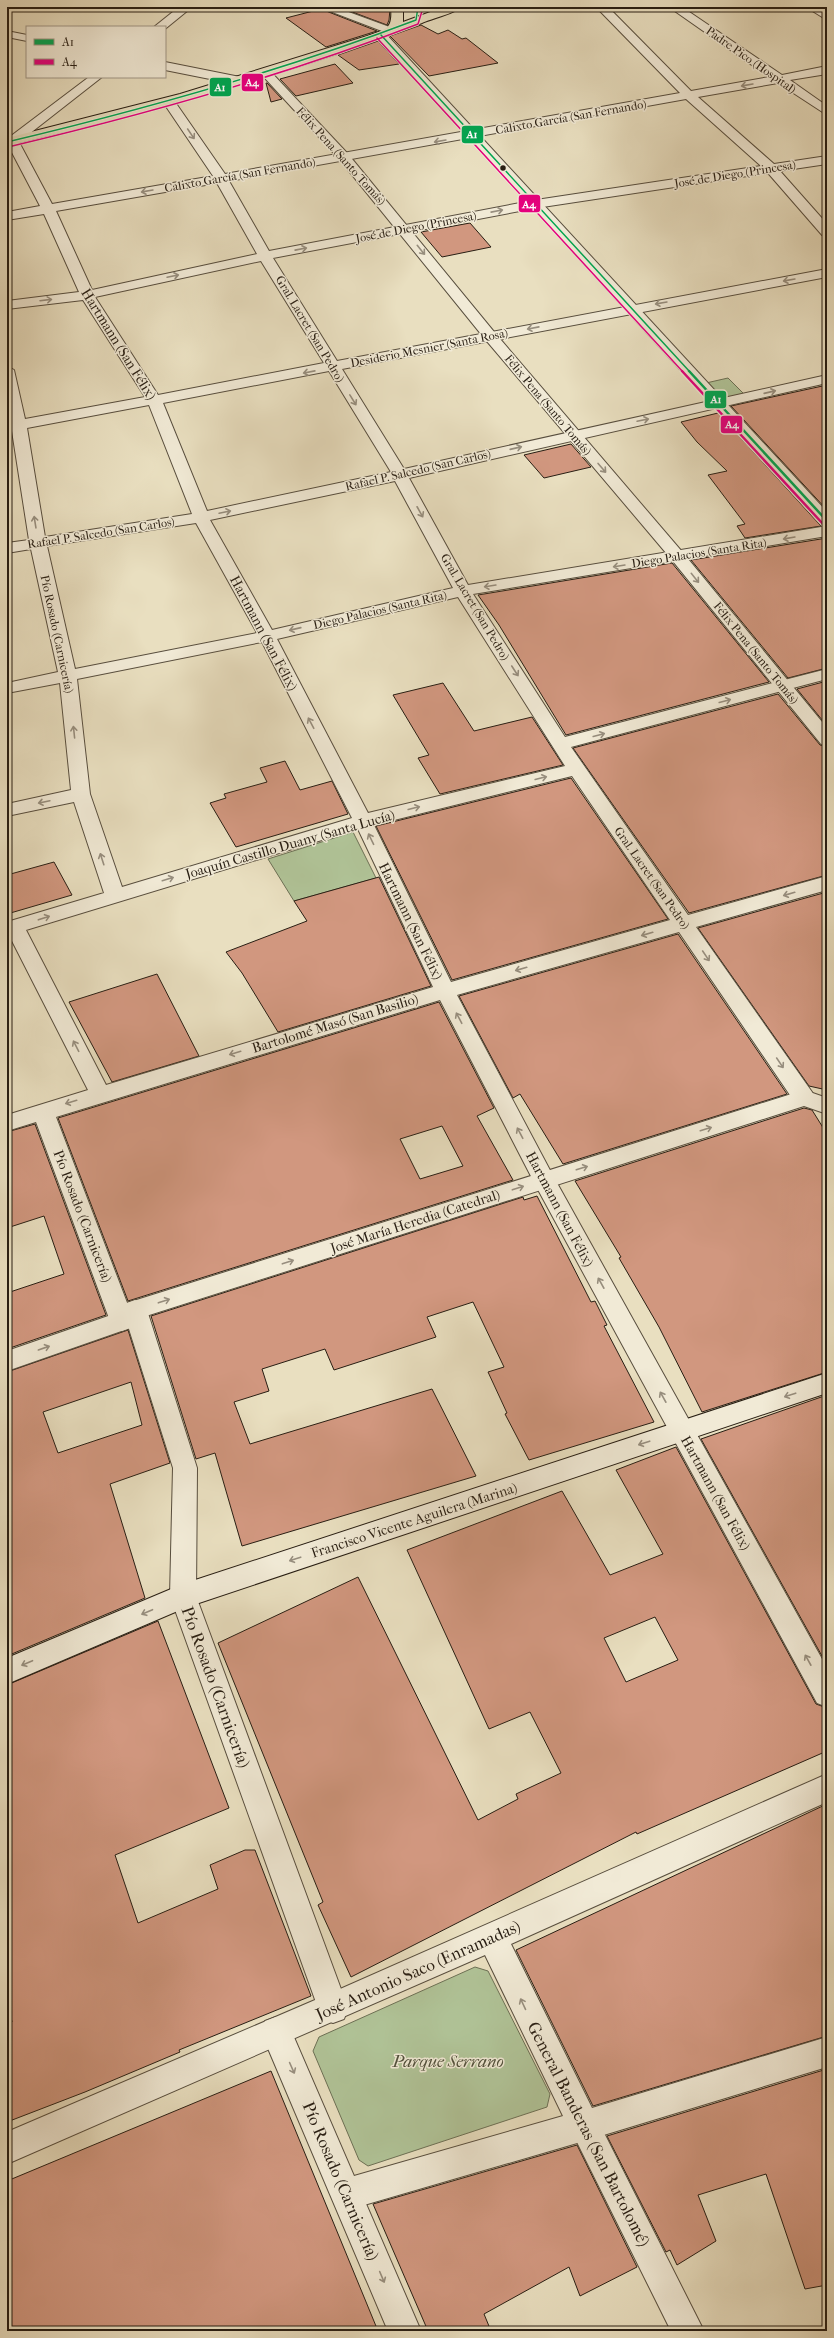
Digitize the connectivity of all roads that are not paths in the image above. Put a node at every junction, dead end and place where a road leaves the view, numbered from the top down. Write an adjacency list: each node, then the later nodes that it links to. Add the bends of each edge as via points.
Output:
1 (186, 7): 12 (street)
2 (325, 7): 13 (street)
3 (397, 7): 13 (main road, via 398,22)
4 (418, 7): 9 (main road, via 424,11); 11 (main road)
5 (455, 7): 9 (main road)
6 (602, 7): 22 (street)
7 (675, 7): 20 (street, Padre Pico (Hospital))
8 (812, 7): 10 (street)
9 (439, 12): 11 (main road)
10 (827, 17)
11 (416, 20): 13 (main road)
12 (161, 26)
13 (386, 33): 18 (main road); 25 (street)
14 (7, 34): 15 (street)
15 (26, 38)
16 (166, 66): 21 (street)
17 (827, 70): 20 (street, Calixto García (San Fernando))
18 (266, 73): 21 (main road); 27 (street, Félix Pena (Santo Tomás))
19 (95, 78): 26 (street)
20 (778, 79): 22 (street, Calixto García (San Fernando), one-way to 22); 24 (street, Padre Pico (Hospital))
21 (240, 81): 23 (main road)
22 (688, 95): 25 (street, Calixto García (San Fernando)); 29 (street)
23 (169, 102): 26 (main road); 30 (street, Gral. Lacret (San Pedro), one-way to 30)
24 (827, 111)
25 (471, 135): 27 (street, Calixto García (San Fernando), one-way to 27); 31 (street)
26 (10, 141): 32 (street, Hartmann (San Félix))
27 (344, 158): 30 (street, Calixto García (San Fernando)); 34 (street, Félix Pena (Santo Tomás))
28 (827, 160): 29 (street, José de Diego (Princesa))
29 (771, 168): 31 (street, José de Diego (Princesa)); 35 (street)
30 (221, 178): 32 (street, Calixto García (San Fernando), one-way to 32); 36 (street, Gral. Lacret (San Pedro))
31 (536, 204): 34 (street, José de Diego (Princesa), one-way to 31); 40 (street)
32 (48, 209): 33 (street, Calixto García (San Fernando)); 38 (street, Hartmann (San Félix))
33 (7, 216)
34 (404, 229): 36 (street, José de Diego (Princesa), one-way to 34); 41 (street, Félix Pena (Santo Tomás), one-way to 41)
35 (827, 232)
36 (265, 256): 38 (street, José de Diego (Princesa), one-way to 36); 42 (street, Gral. Lacret (San Pedro))
37 (827, 273): 40 (street, Desiderio Mesnier (Santa Rosa), one-way to 40)
38 (87, 295): 39 (street, José de Diego (Princesa), one-way to 38); 45 (street, Hartmann (San Félix))
39 (7, 305)
40 (630, 308): 41 (street, Desiderio Mesnier (Santa Rosa), one-way to 41); 46 (street)
41 (490, 336): 42 (street, Desiderio Mesnier (Santa Rosa)); 48 (street, Félix Pena (Santo Tomás))
42 (333, 367): 45 (street, Desiderio Mesnier (Santa Rosa), one-way to 45); 49 (street, Gral. Lacret (San Pedro), one-way to 49)
43 (7, 370): 47 (street, Pío Rosado (Carnicería))
44 (827, 379): 46 (street, Rafael P. Salcedo (San Carlos), one-way to 44)
45 (155, 401): 47 (street, Desiderio Mesnier (Santa Rosa)); 50 (street, Hartmann (San Félix))
46 (717, 404): 48 (street, Rafael P. Salcedo (San Carlos), one-way to 46); 51 (street)
47 (13, 426): 53 (street, Pío Rosado (Carnicería), one-way to 47)
48 (574, 435): 49 (street, Rafael P. Salcedo (San Carlos), one-way to 48); 55 (street, Félix Pena (Santo Tomás), one-way to 55)
49 (400, 475): 50 (street, Rafael P. Salcedo (San Carlos), one-way to 49); 56 (street, Gral. Lacret (San Pedro), one-way to 56)
50 (201, 517): 53 (street, Rafael P. Salcedo (San Carlos)); 57 (street, Hartmann (San Félix))
51 (827, 521)
52 (827, 531): 55 (street, Diego Palacios (Santa Rita), one-way to 55)
53 (38, 543): 54 (street, Rafael P. Salcedo (San Carlos)); 59 (street, Pío Rosado (Carnicería))
54 (7, 548)
55 (678, 557): 56 (street, Diego Palacios (Santa Rita), one-way to 56); 60 (street, Félix Pena (Santo Tomás), one-way to 60)
56 (463, 590): 57 (street, Diego Palacios (Santa Rita), one-way to 57); 63 (street, Gral. Lacret (San Pedro), one-way to 63)
57 (267, 636): 59 (street, Diego Palacios (Santa Rita)); 67 (street, Hartmann (San Félix), one-way to 57)
58 (827, 674): 60 (street)
59 (68, 676): 61 (street, Diego Palacios (Santa Rita)); 65 (street, Pío Rosado (Carnicería), one-way to 59)
60 (783, 686): 62 (street, Félix Pena (Santo Tomás)); 63 (street, one-way to 60)
61 (7, 688)
62 (827, 740)
63 (561, 744): 64 (street, Gral. Lacret (San Pedro))
64 (576, 769): 67 (street, Joaquín Castillo Duany (Santa Lucía), one-way to 64); 70 (street, Gral. Lacret (San Pedro))
65 (81, 794): 66 (street, one-way to 66); 69 (street, Pío Rosado (Carnicería), one-way to 65)
66 (7, 810)
67 (363, 821): 69 (street, Joaquín Castillo Duany (Santa Lucía), one-way to 67); 72 (street, Hartmann (San Félix), one-way to 67)
68 (827, 883): 70 (street, Bartolomé Masó (San Basilio), one-way to 70)
69 (115, 896): 71 (street, Joaquín Castillo Duany (Santa Lucía), one-way to 69)
70 (684, 924): 72 (street, Bartolomé Masó (San Basilio), one-way to 72); 74 (street, Gral. Lacret (San Pedro), one-way to 74)
71 (11, 928): 73 (street, one-way to 71)
72 (445, 991): 73 (street, Bartolomé Masó (San Basilio), one-way to 73); 78 (street, Hartmann (San Félix), one-way to 72)
73 (100, 1093): 76 (street, Bartolomé Masó (San Basilio), one-way to 76)
74 (804, 1098): 75 (street); 78 (street, José María Heredia (Catedral), one-way to 74)
75 (827, 1106)
76 (43, 1111): 77 (street, Bartolomé Masó (San Basilio)); 79 (street, Pío Rosado (Carnicería))
77 (7, 1123)
78 (544, 1180): 79 (street, José María Heredia (Catedral), one-way to 78); 82 (street, Hartmann (San Félix), one-way to 78)
79 (129, 1316): 80 (street, José María Heredia (Catedral), one-way to 79); 83 (street, Pío Rosado (Carnicería), via 185,1468)
80 (7, 1361)
81 (827, 1383): 82 (street, Francisco Vicente Aguilera (Marina), one-way to 82)
82 (682, 1431): 83 (street, Francisco Vicente Aguilera (Marina), one-way to 83); 85 (street, Hartmann (San Félix), one-way to 82)
83 (183, 1596): 84 (street, Francisco Vicente Aguilera (Marina), one-way to 84); 88 (street, Pío Rosado (Carnicería))
84 (7, 1672)
85 (827, 1694)
86 (827, 1788): 87 (street, José Antonio Saco (Enramadas))
87 (492, 1937): 88 (street, José Antonio Saco (Enramadas)); 91 (street, General Banderas (San Bartolomé), one-way to 87)
88 (333, 2008): 89 (street, José Antonio Saco (Enramadas))
89 (276, 2032): 92 (street, José Antonio Saco (Enramadas)); 93 (street, Pío Rosado (Carnicería), one-way to 93)
90 (827, 2052): 91 (street)
91 (584, 2126): 93 (street); 95 (street, General Banderas (San Bartolomé))
92 (7, 2148)
93 (347, 2194): 94 (street, Pío Rosado (Carnicería), one-way to 94)
94 (405, 2331)
95 (688, 2331)

